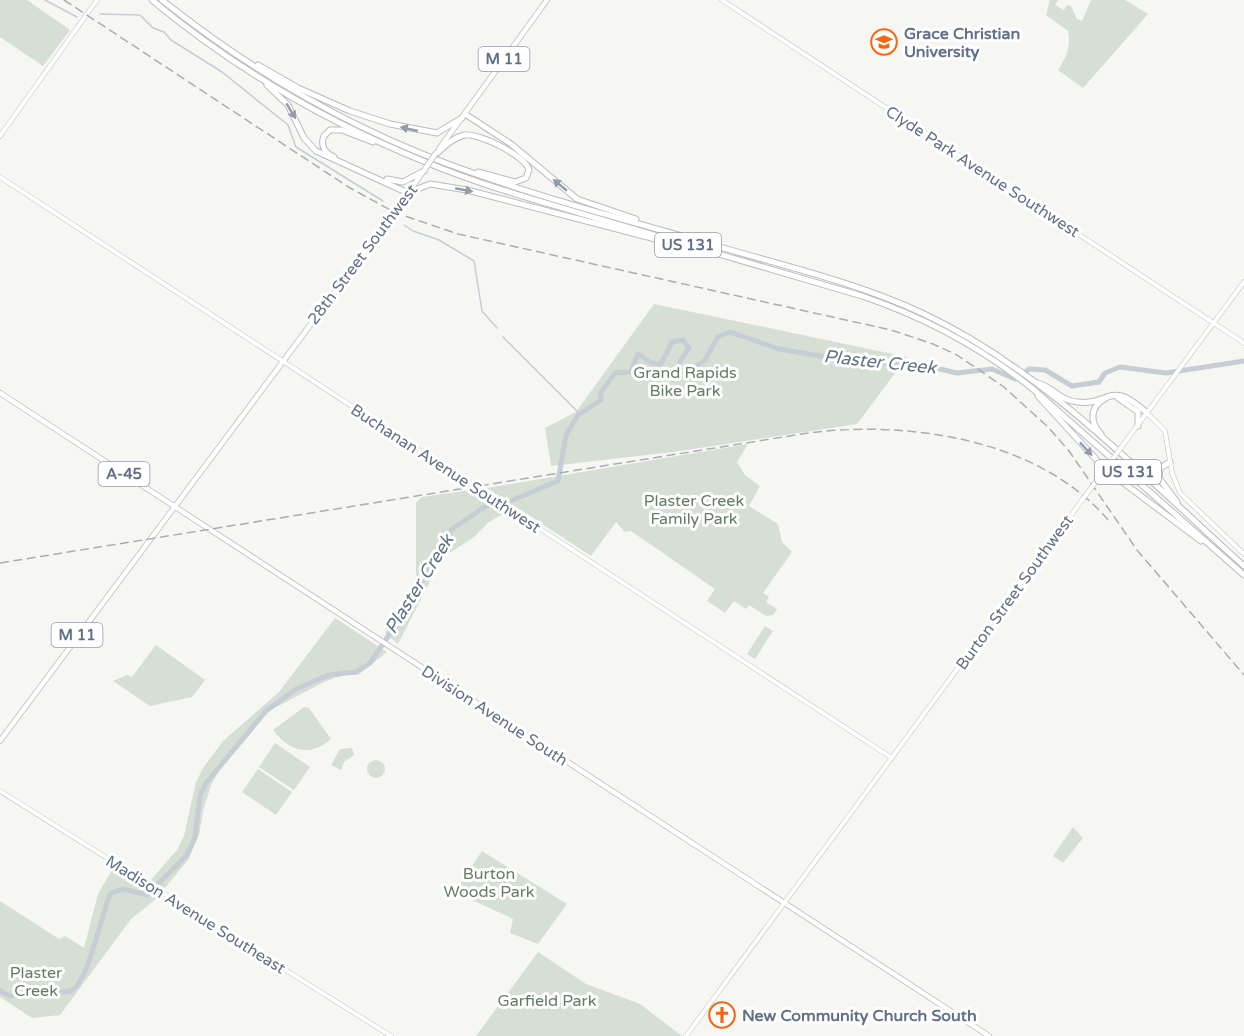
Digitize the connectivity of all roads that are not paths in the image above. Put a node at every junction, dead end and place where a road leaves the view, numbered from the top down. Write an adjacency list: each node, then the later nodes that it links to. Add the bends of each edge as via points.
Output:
1 (98, 0): 9 (street)
2 (152, 0): 7 (highway, US 131)
3 (162, 0): 6 (highway, US 131)
4 (547, 0): 8 (main road, 28th Street Southwest / M 11)
5 (722, 0): 19 (street, Clyde Park Avenue Southwest)
6 (237, 55): 8 (highway, one-way to 6, via 435,134 382,122 313,96); 12 (highway, US 131, via 343,118)
7 (249, 71): 10 (highway, US 131, via 329,118); 15 (highway, one-way to 15, via 285,102 304,138 316,151)
8 (463, 116): 11 (main road, 28th Street Southwest / M 11); 16 (highway, one-way to 8, via 578,199 511,144)
9 (0, 136)
10 (392, 148): 13 (highway, via 336,129 328,131 322,140 331,156 393,182 407,182); 17 (highway, US 131, via 488,185)
11 (436, 153): 12 (highway, via 459,137 475,136 522,159 529,172 523,180 515,182); 13 (main road, 28th Street Southwest / M 11, bridge)
12 (451, 165): 16 (highway, US 131)
13 (424, 170): 15 (main road, 28th Street Southwest / M 11)
14 (0, 177): 22 (street, Buchanan Avenue Southwest)
15 (408, 193): 17 (highway, one-way to 17, via 427,184 458,189); 22 (main road, 28th Street Southwest / M 11, bridge)
16 (691, 239): 20 (highway, US 131, via 870,292)
17 (699, 248): 20 (highway, US 131, via 876,301)
18 (1244, 282): 19 (street, Burton Street Southwest)
19 (1214, 324): 21 (street, Clyde Park Avenue Southwest); 25 (street, Burton Street Southwest)
20 (944, 327): 23 (highway, US 131, via 989,350)
21 (1244, 343)
22 (284, 362): 30 (main road, 28th Street Southwest / M 11); 37 (street, Buchanan Avenue Southwest)
23 (1028, 382): 25 (highway, via 1076,402 1120,395); 27 (highway, US 131); 29 (highway, one-way to 29); 33 (highway, US 131)
24 (0, 393): 30 (main road, Division Avenue South / A-45)
25 (1148, 414): 26 (street, Burton Street Southwest); 28 (street, via 1165,431)
26 (1138, 426): 27 (highway, via 1138,412 1125,401 1113,397 1101,401 1093,419); 29 (street, Burton Street Southwest, bridge)
27 (1107, 443): 31 (highway, US 131)
28 (1170, 462): 31 (highway, via 1159,469 1160,481); 32 (street, via 1175,485 1183,496)
29 (1107, 467): 33 (highway); 37 (street, Burton Street Southwest, bridge)
30 (176, 508): 36 (main road, M 11); 39 (main road, Division Avenue South)
31 (1196, 523): 34 (highway, US 131)
32 (1244, 554)
33 (1229, 561): 35 (highway, US 131)
34 (1244, 566)
35 (1244, 575)
36 (0, 741)
37 (892, 758): 39 (street, Burton Street Southwest)
38 (0, 791): 40 (street, Madison Avenue Southeast)
39 (785, 904): 41 (street, Burton Street Southwest); 42 (main road, Division Avenue South)
40 (392, 1036)
41 (686, 1036)
42 (989, 1036)

